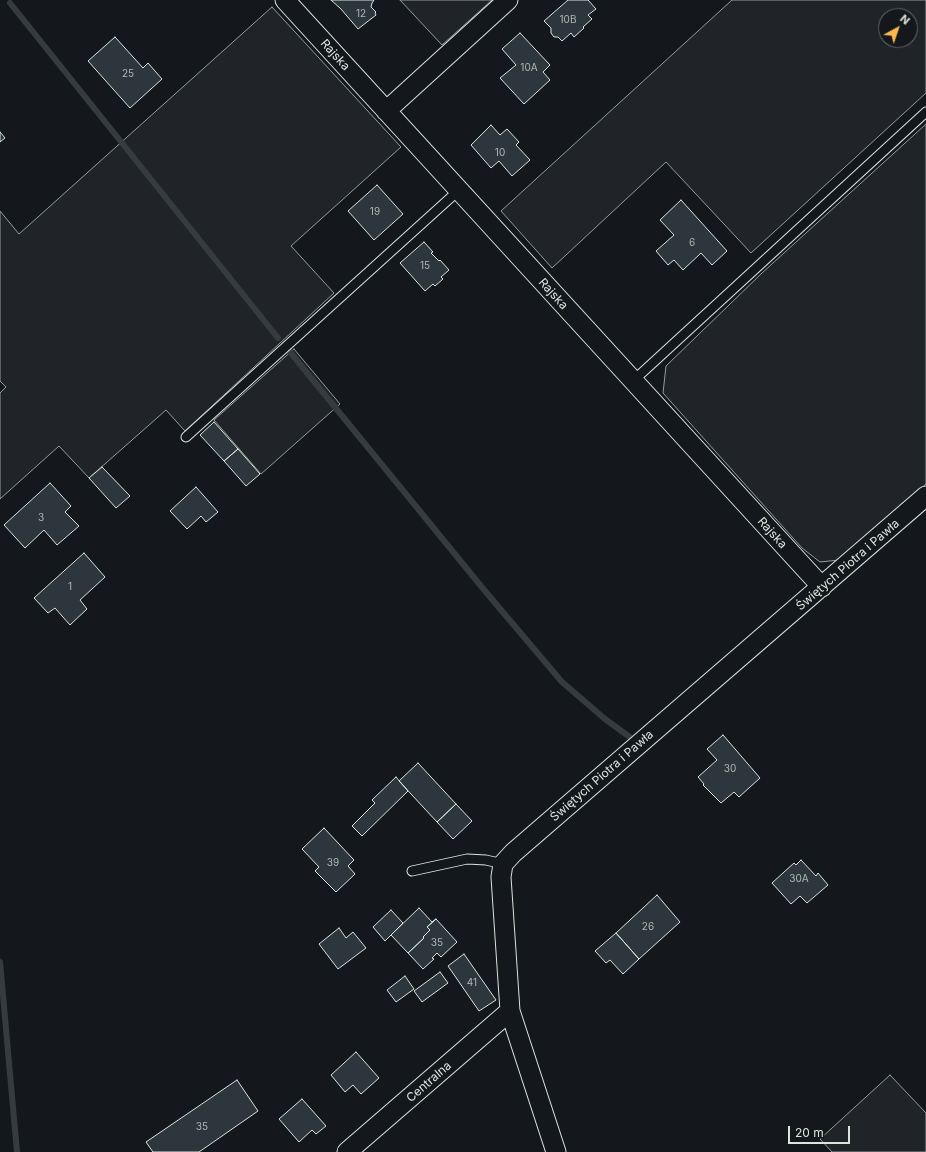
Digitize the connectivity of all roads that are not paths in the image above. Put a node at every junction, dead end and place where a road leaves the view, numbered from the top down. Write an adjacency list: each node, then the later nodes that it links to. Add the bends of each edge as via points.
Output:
1 (285, 0): 3 (street, Rajska)
2 (508, 0): 3 (street)
3 (386, 111): 5 (street, Rajska)
4 (926, 112): 6 (lane)
5 (459, 190): 6 (street, Rajska); 7 (lane)
6 (633, 381): 9 (street, Rajska)
7 (186, 437)
8 (926, 496): 9 (street, Świętych Piotra i Pawła)
9 (822, 588): 10 (street, Świętych Piotra i Pawła)
10 (503, 864): 11 (lane, via 467,859); 12 (street, via 501,877)
11 (412, 871)
12 (510, 1011): 13 (street, Centralna); 14 (street)
13 (347, 1152)
14 (556, 1152)

